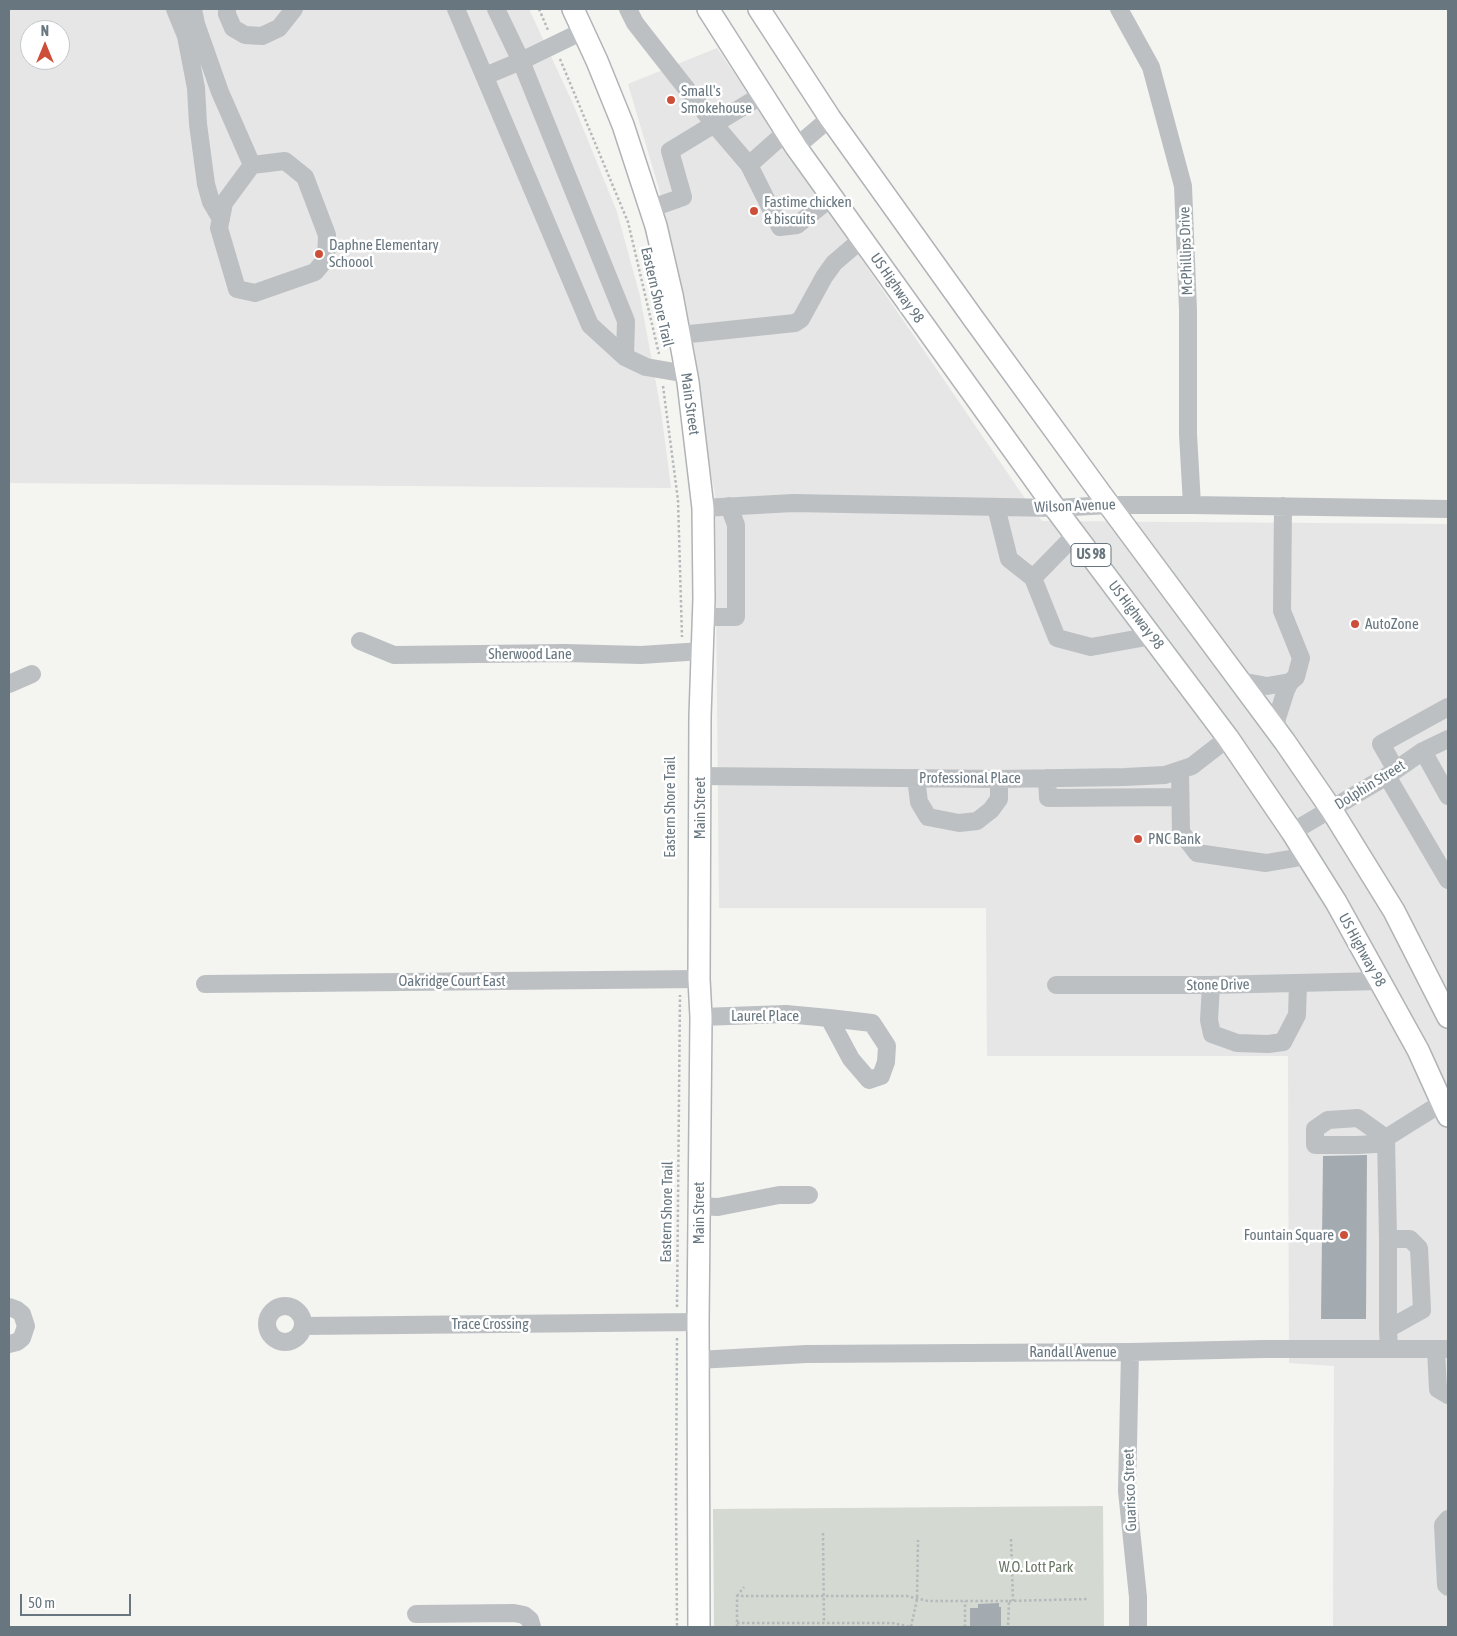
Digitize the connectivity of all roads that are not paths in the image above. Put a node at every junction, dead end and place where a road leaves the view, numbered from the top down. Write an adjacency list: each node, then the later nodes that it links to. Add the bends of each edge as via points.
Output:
1 (175, 9): 23 (street, via 186,36 196,88 206,184)
2 (193, 9): 19 (street, via 220,92)
3 (227, 9): 4 (street, via 233,28 245,35 262,36 279,28)
4 (294, 9)
5 (456, 9): 14 (street)
6 (496, 9): 13 (street)
7 (573, 9): 12 (main road, Main Street)
8 (628, 9): 17 (street)
9 (708, 9): 15 (main road, US Highway 98 / US 98)
10 (759, 9): 16 (main road, US 98)
11 (1119, 9): 29 (street, McPhillips Drive, via 1151,67 1183,186)
12 (583, 31): 13 (street); 22 (main road, Main Street, via 623,125)
13 (521, 61): 14 (street); 26 (street, via 626,321)
14 (485, 76): 26 (street, via 590,325)
15 (762, 95): 17 (street); 18 (main road, US Highway 98 / US 98)
16 (830, 118): 18 (street); 28 (main road, US 98)
17 (714, 124): 20 (street); 22 (street, via 670,151 683,197)
18 (791, 140): 20 (street); 21 (main road, US Highway 98 / US 98)
19 (252, 165): 23 (street, via 224,204); 23 (street, via 284,161 305,177 327,235 326,259 315,272 255,293 236,289 219,228)
20 (749, 165): 21 (street, via 780,226 797,225)
21 (832, 197): 24 (main road, US Highway 98 / US 98)
22 (652, 208): 25 (main road, Main Street)
23 (221, 219)
24 (862, 239): 25 (street, via 834,263 801,319 795,323); 34 (main road, US Highway 98 / US 98)
25 (680, 335): 27 (main road, Main Street)
26 (625, 357): 27 (street, via 646,367)
27 (687, 374): 33 (main road, Main Street)
28 (1109, 505): 29 (street, Wilson Avenue); 34 (street, Wilson Avenue); 43 (main road, US 98)
29 (1192, 505): 31 (street, Wilson Avenue)
30 (729, 506): 32 (street, Wilson Avenue, via 794,503); 33 (street, Wilson Avenue); 38 (street, via 736,525 736,617)
31 (1283, 506): 35 (street, Wilson Avenue); 44 (street, via 1282,611 1301,658 1296,677)
32 (996, 507): 34 (street, Wilson Avenue); 37 (street, via 1009,559)
33 (703, 508): 38 (main road, Main Street)
34 (1055, 508): 36 (main road, US Highway 98 / US 98)
35 (1448, 509)
36 (1075, 535): 37 (street); 39 (main road, US Highway 98 / US 98)
37 (1033, 578): 39 (street, via 1057,638 1090,647)
38 (703, 617): 41 (main road, Main Street)
39 (1152, 636): 48 (main road, US Highway 98 / US 98)
40 (360, 641): 41 (street, Sherwood Lane, via 394,655)
41 (692, 652): 53 (main road, Main Street, via 700,716)
42 (32, 674): 45 (street)
43 (1240, 681): 44 (street, via 1267,686); 47 (main road, US 98)
44 (1290, 682): 47 (street)
45 (9, 684)
46 (1448, 706): 52 (street, via 1381,744)
47 (1276, 729): 59 (main road, US 98)
48 (1228, 738): 51 (street, Professional Place, via 1192,766); 60 (main road, US Highway 98 / US 98)
49 (1448, 739): 50 (street, Dolphin Street)
50 (1423, 751): 52 (street, Dolphin Street); 57 (street)
51 (1180, 770): 55 (street, Professional Place, via 1165,775); 58 (street)
52 (1392, 773): 59 (street, Dolphin Street); 62 (street)
53 (700, 776): 54 (street, Professional Place); 63 (main road, Main Street)
54 (916, 778): 56 (street, Professional Place); 56 (street, via 919,802 928,817 958,823 977,821 991,810 999,799)
55 (1048, 778): 56 (street, Professional Place); 58 (street, via 1048,798)
56 (1000, 779)
57 (1448, 796)
58 (1180, 797): 61 (street, via 1181,832 1197,852 1266,863)
59 (1331, 809): 60 (street, Dolphin Street); 70 (main road, US 98, via 1394,911)
60 (1292, 832): 61 (main road, US Highway 98 / US 98)
61 (1307, 856): 64 (main road, US Highway 98 / US 98)
62 (1448, 880)
63 (689, 979): 65 (street, Oakridge Court East); 69 (main road, Main Street)
64 (1380, 981): 66 (street, Stone Drive); 72 (main road, US Highway 98 / US 98, via 1418,1050)
65 (205, 984)
66 (1298, 984): 68 (street, Stone Drive); 68 (street, via 1296,1015 1283,1042 1268,1044 1237,1043 1212,1034 1209,1020)
67 (1056, 985): 68 (street, Stone Drive)
68 (1212, 985)
69 (702, 1017): 71 (street, Laurel Place, via 786,1014); 74 (main road, Main Street)
70 (1448, 1017)
71 (829, 1018)
72 (1445, 1110): 75 (street, via 1386,1138)
73 (809, 1195): 74 (street, via 779,1195 718,1207)
74 (699, 1206): 77 (main road, Main Street)
75 (1388, 1239): 79 (street); 79 (street, via 1410,1239 1419,1248 1422,1310)
76 (9, 1307): 80 (street, via 22,1314 26,1326 22,1338)
77 (687, 1322): 78 (street, Trace Crossing); 84 (main road, Main Street)
78 (303, 1326)
79 (1388, 1329): 81 (street)
80 (9, 1344)
81 (1388, 1349): 82 (street, Randall Avenue); 83 (street, Randall Avenue)
82 (1442, 1349): 85 (street, via 1438,1389)
83 (1130, 1352): 84 (street, Randall Avenue, via 806,1354); 91 (street, Guarisco Street, via 1127,1491)
84 (698, 1360): 90 (main road, Main Street)
85 (1448, 1395)
86 (1448, 1519): 87 (street, via 1443,1525)
87 (1448, 1587)
88 (416, 1614): 89 (street, via 514,1613 524,1615)
89 (532, 1627)
90 (699, 1627)
91 (1138, 1627)

